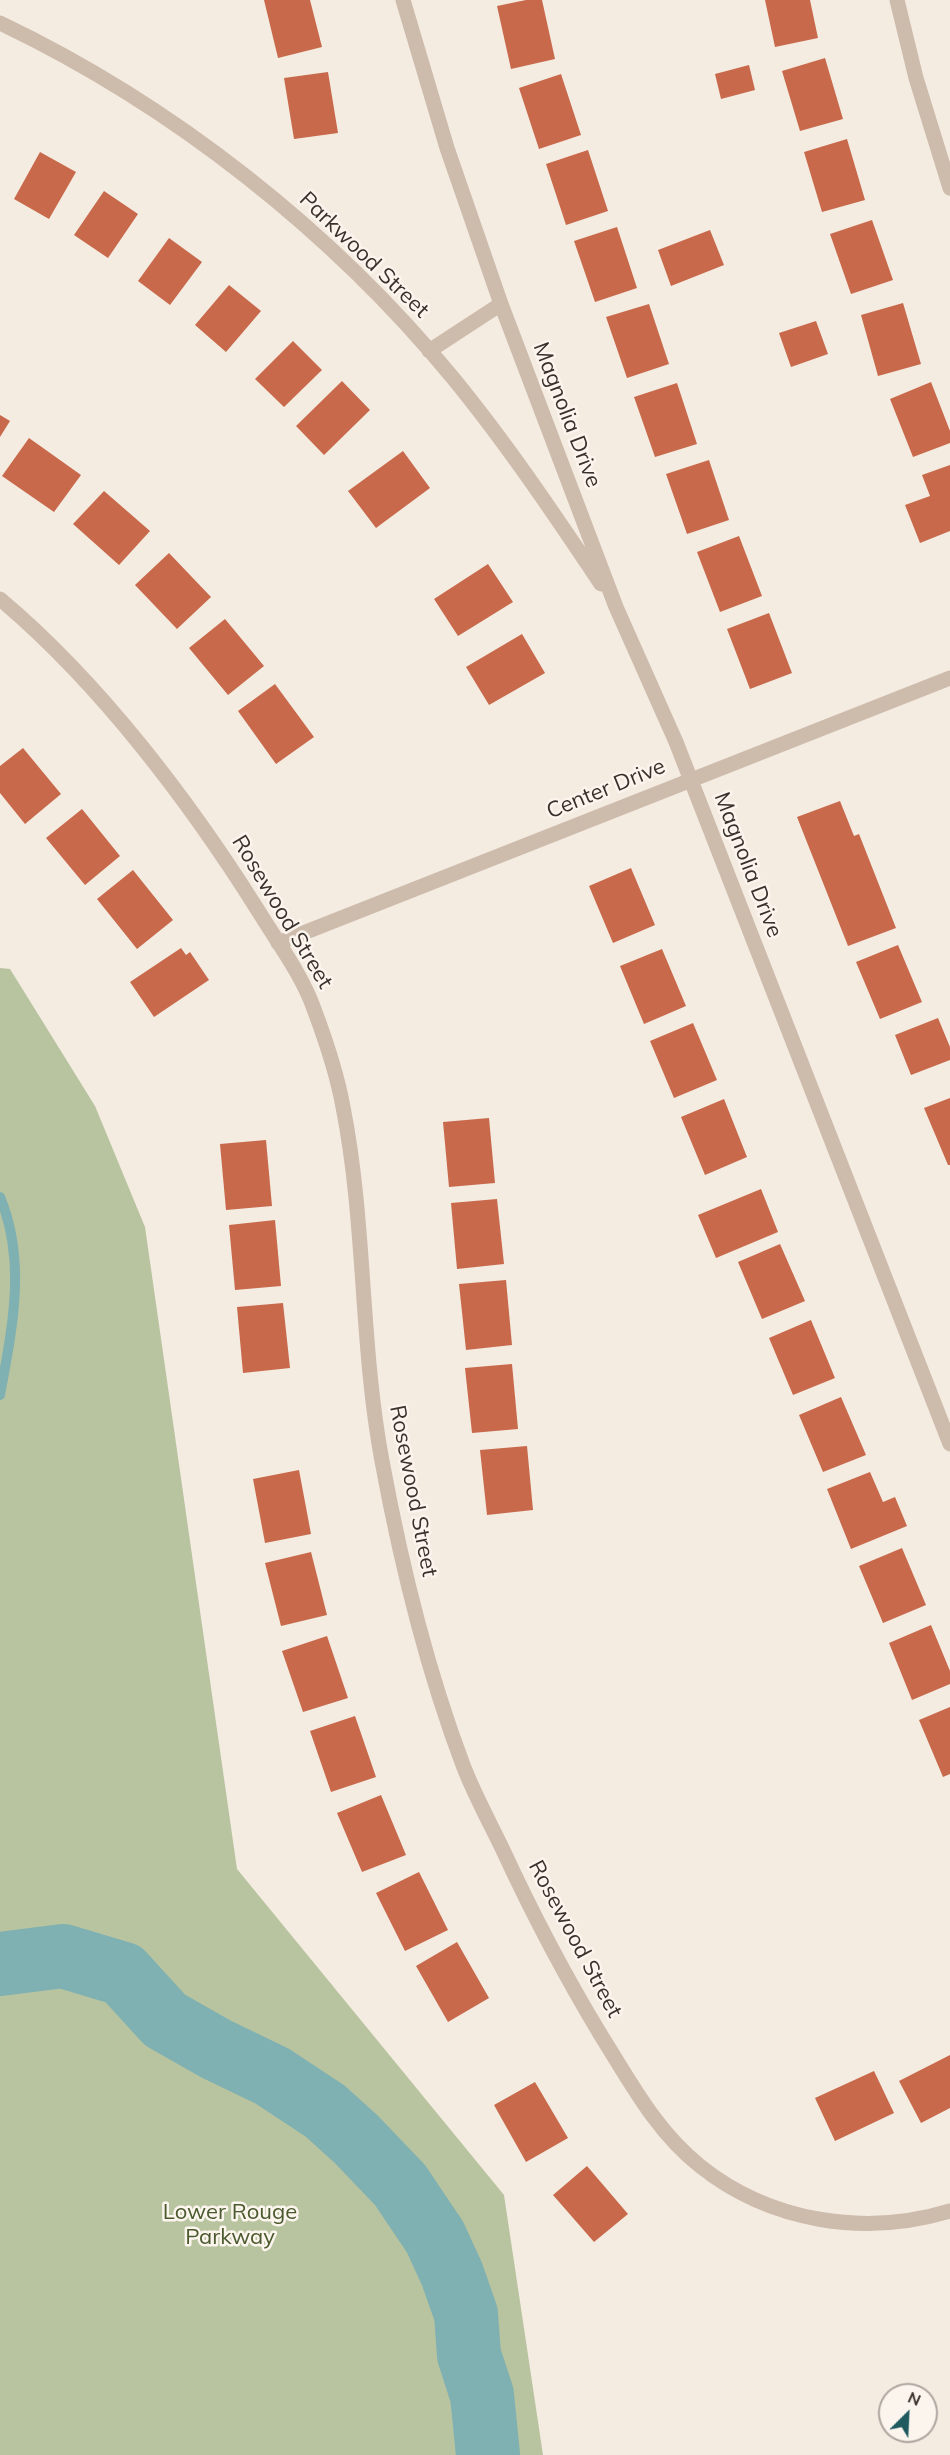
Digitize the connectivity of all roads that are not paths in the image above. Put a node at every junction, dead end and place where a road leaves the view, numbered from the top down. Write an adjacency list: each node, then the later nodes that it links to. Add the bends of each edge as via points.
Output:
1 (403, 0): 5 (street, Magnolia Drive, via 447,148)
2 (897, 0): 4 (street)
3 (0, 23): 6 (street, Parkwood Street, via 97,75 221,159 332,251)
4 (950, 188)
5 (501, 304): 6 (street); 8 (street, Magnolia Drive)
6 (429, 351): 8 (street, Parkwood Street, via 498,434)
7 (0, 599): 11 (street, Rosewood Street, via 87,685 139,744 234,871)
8 (616, 607): 10 (street, Magnolia Drive)
9 (950, 678): 10 (street, Center Drive)
10 (691, 780): 11 (street, Center Drive); 12 (street, Magnolia Drive)
11 (278, 943): 13 (street, Rosewood Street, via 311,1001 343,1104 373,1406 409,1590 465,1770 529,1906 587,2012 653,2119 702,2168 762,2203 828,2221 899,2223)
12 (950, 1444)
13 (950, 2211)

